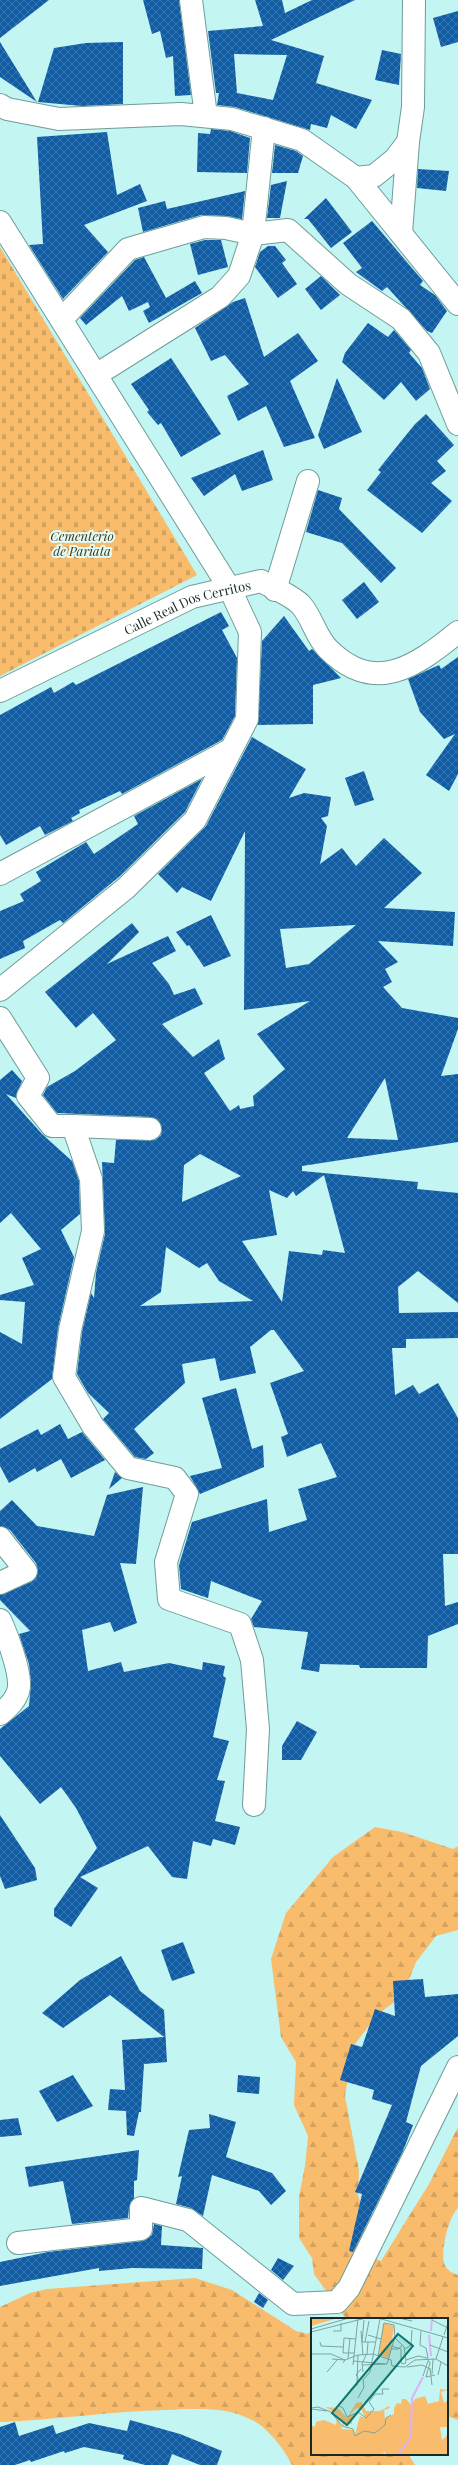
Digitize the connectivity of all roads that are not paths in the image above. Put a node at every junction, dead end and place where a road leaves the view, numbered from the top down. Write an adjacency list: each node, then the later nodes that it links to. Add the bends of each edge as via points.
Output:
1 (191, 0): 4 (street)
2 (414, 0): 6 (street, via 413,107)
3 (0, 105): 4 (street, via 7,109 59,119 181,114)
4 (206, 116): 5 (street, via 232,118)
5 (264, 128): 7 (street, via 302,140); 10 (street)
6 (408, 142): 7 (street, via 395,159 374,176); 9 (street)
7 (356, 178): 9 (street)
8 (0, 222): 12 (street)
9 (401, 233): 11 (street)
10 (253, 234): 12 (street, via 226,228 204,227 128,249); 13 (street, via 239,276 220,297); 14 (street, via 288,230 348,284 401,319 428,353)
11 (458, 304)
12 (62, 319): 13 (street)
13 (96, 376): 16 (street)
14 (458, 424)
15 (308, 482): 17 (street)
16 (230, 589): 17 (street, Calle Real Dos Cerritos, via 261,582); 19 (street, Calle Real Dos Cerritos, via 192,597); 20 (street, via 250,632 246,719)
17 (275, 590): 18 (street, Calle Real Dos Cerritos, via 300,604 328,648 356,670 386,674 426,658)
18 (458, 632)
19 (0, 691)
20 (230, 750): 21 (street); 22 (street, via 195,820 126,888)
21 (0, 874)
22 (0, 990)
23 (0, 1018): 24 (street, via 38,1078 28,1096 52,1126)
24 (73, 1126): 25 (street); 30 (street, via 91,1180 93,1231 70,1330 64,1377 94,1426 128,1468 175,1478 188,1494 166,1562 169,1599 240,1624 252,1660 258,1729)
25 (150, 1129)
26 (0, 1538): 27 (street, via 26,1572)
27 (0, 1583)
28 (0, 1620): 29 (street, via 20,1684 12,1705)
29 (0, 1714)
30 (254, 1805)
31 (458, 2067): 32 (street, via 350,2288 337,2302 293,2304 188,2220 141,2208 141,2229)
32 (18, 2243)

